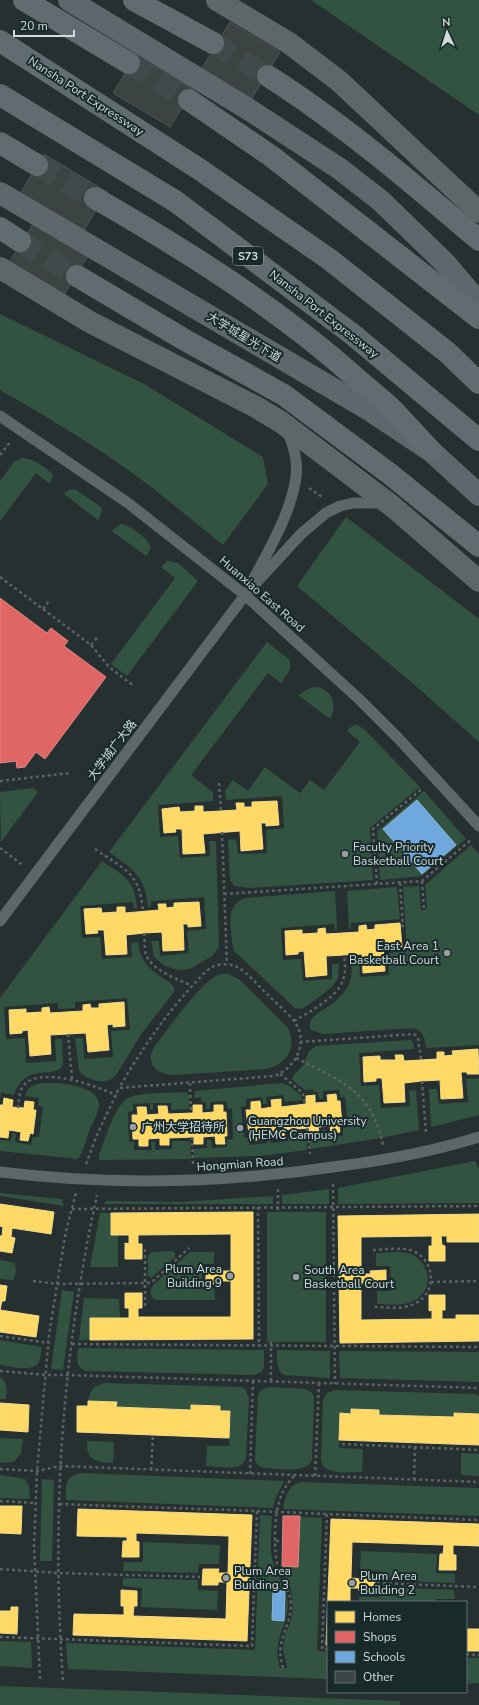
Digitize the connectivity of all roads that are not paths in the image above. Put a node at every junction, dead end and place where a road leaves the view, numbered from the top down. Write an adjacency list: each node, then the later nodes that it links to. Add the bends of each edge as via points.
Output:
1 (24, 0): 7 (highway)
2 (69, 0): 23 (main road, via 248,109 340,169 392,212 446,264)
3 (134, 0): 6 (highway)
4 (217, 0): 13 (street, via 314,61 339,81)
5 (0, 41): 25 (highway, Nansha Port Expressway, via 199,169 329,259 448,353)
6 (213, 43)
7 (129, 63)
8 (268, 76): 19 (highway, via 368,147)
9 (0, 94): 28 (highway, Nansha Port Expressway / S73, via 175,201 352,334)
10 (189, 100): 24 (highway, via 277,160)
11 (0, 143): 12 (highway)
12 (37, 165)
13 (450, 185): 15 (street); 17 (street)
14 (0, 193): 29 (main road, 大学城星光下道, via 372,411)
15 (479, 193)
16 (95, 198): 29 (highway, via 211,269 287,320 391,409)
17 (479, 212)
18 (0, 228): 20 (highway)
19 (479, 240)
20 (20, 241)
21 (0, 268): 27 (street, via 90,322)
22 (77, 276): 32 (highway, via 284,395 390,474)
23 (479, 303)
24 (479, 318)
25 (479, 383)
26 (0, 416): 34 (lane, Huanxiao East Road, via 128,503)
27 (281, 422): 31 (street); 34 (lane, 大学城广大路, via 293,446 296,476 280,525)
28 (479, 440)
29 (431, 451): 30 (main road, 大学城星光下道)
30 (479, 495)
31 (392, 506): 33 (street); 34 (lane, 大学城广大路, via 382,503 353,503 326,513 302,534)
32 (479, 546)
33 (479, 581)
34 (245, 595): 35 (lane, Huanxiao East Road, via 359,699); 36 (lane, 大学城广大路)
35 (479, 826)
36 (0, 921)
37 (479, 1137): 38 (lane, Hongmian Road, via 386,1159 277,1175 166,1181 81,1179)
38 (0, 1172)

